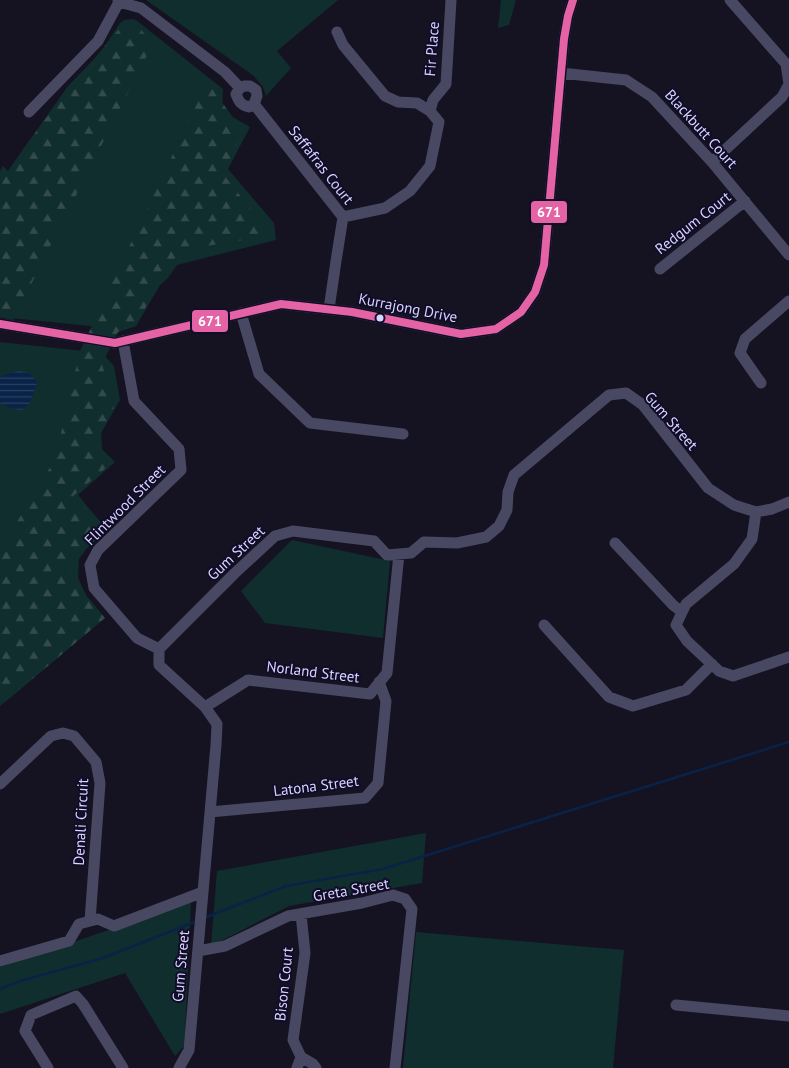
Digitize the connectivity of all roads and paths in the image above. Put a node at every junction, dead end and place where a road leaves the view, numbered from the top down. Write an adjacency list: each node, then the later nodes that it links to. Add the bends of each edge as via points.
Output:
1 (450, 0): 7 (street, Fir Place, via 446,84 433,100)
2 (573, 0): 6 (street, Kurrajong Drive, via 565,32)
3 (730, 0): 9 (street, via 786,64 789,84 782,97)
4 (118, 1): 8 (street, via 98,41); 11 (street, Saffafras Court, via 141,8 226,72 240,88 250,86 256,90 254,104)
5 (338, 32): 7 (street, via 343,45 385,96 398,102 417,104)
6 (561, 73): 9 (street, Blackbutt Court, via 626,80 652,97); 15 (street, Kurrajong Drive, via 544,265 536,292 521,312 496,329 461,334)
7 (430, 111): 11 (street, via 438,122 430,166 410,191 385,208)
8 (29, 112)
9 (712, 162): 10 (street, Blackbutt Court)
10 (745, 202): 12 (street, Blackbutt Court); 13 (street, Redgum Court)
11 (343, 217): 15 (street, Saffafras Court)
12 (789, 255)
13 (660, 268)
14 (789, 301): 19 (street, via 745,339 740,353)
15 (329, 309): 16 (street, Kurrajong Drive, via 281,304)
16 (241, 314): 18 (street, Kurrajong Drive); 20 (street, via 259,374 310,423)
17 (0, 324): 18 (street, Kurrajong Drive, via 115,343)
18 (122, 341): 27 (street, Flintwood Street, via 134,400 179,449 181,470 98,550 90,565 94,588 136,638)
19 (761, 383)
20 (403, 434)
21 (789, 502): 22 (street)
22 (756, 512): 24 (street, Gum Street, via 734,505 708,488 643,406 626,394 609,395 514,475 508,492 507,510 499,526 486,537 457,543 424,542 411,553); 25 (street, via 752,539 734,564 686,604)
23 (615, 543): 25 (street)
24 (399, 554): 27 (street, Gum Street, via 387,555 374,541 293,531 275,536); 30 (street, Norland Street, via 387,673)
25 (682, 612): 29 (street, via 676,625 687,641)
26 (544, 625): 29 (street, via 609,697 633,706 686,690)
27 (159, 649): 31 (street, Gum Street, via 159,665)
28 (789, 657): 29 (street, via 733,676 719,671)
29 (712, 664)
30 (379, 682): 31 (street, Norland Street, via 370,694 248,680); 33 (street, Latona Street, via 386,702 378,782 365,798)
31 (205, 707): 33 (street, Gum Street, via 217,724)
32 (0, 784): 36 (street, Denali Circuit, via 51,736 63,733 74,736 96,762 100,783)
33 (210, 812): 34 (street, Gum Street)
34 (203, 892): 36 (street, via 114,926 98,919); 37 (street, Gum Street)
35 (301, 914): 37 (street, Greta Street, via 288,916 225,946); 41 (street, Bison Court, via 305,953 293,1040); 46 (street, Greta Street, via 393,895 404,899 412,909)
36 (90, 921): 38 (street, via 79,924 69,941)
37 (198, 951): 44 (street, Gum Street, via 189,1050)
38 (0, 961)
39 (676, 1006): 40 (street)
40 (789, 1016)
41 (299, 1062): 45 (street, Bison Court, via 313,1064)
42 (48, 1068): 43 (street, via 25,1031 31,1015 76,996)
43 (123, 1068)
44 (179, 1068)
45 (316, 1068)
46 (395, 1068)

